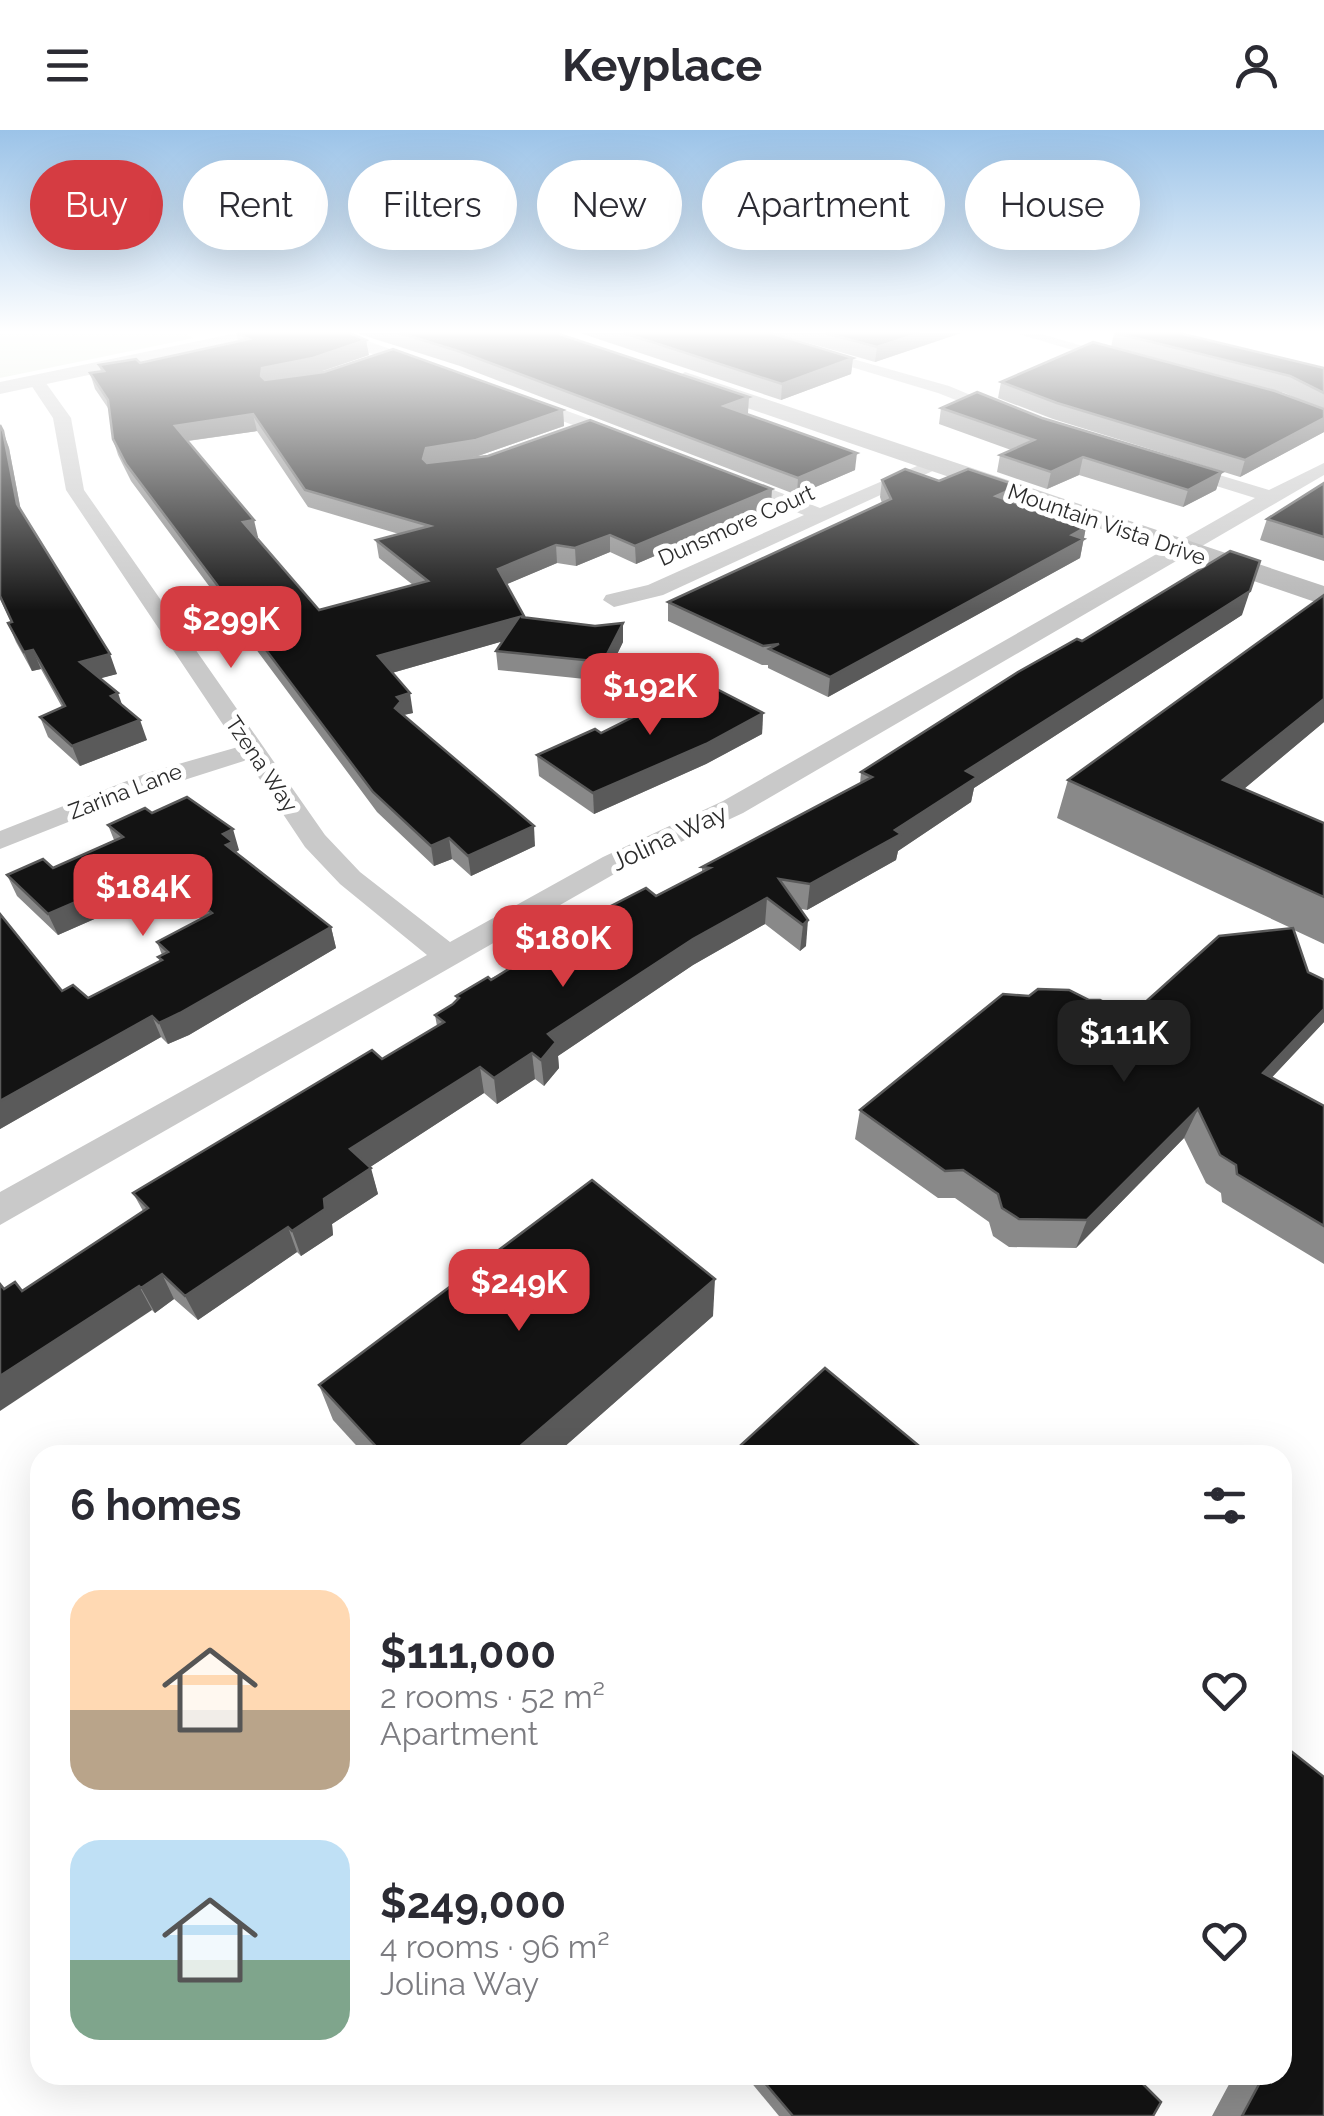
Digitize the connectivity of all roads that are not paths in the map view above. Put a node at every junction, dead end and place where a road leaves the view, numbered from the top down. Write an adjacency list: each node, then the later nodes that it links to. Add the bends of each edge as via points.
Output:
1 (63, 426): 15 (street, Tzena Way, via 74,490)
2 (592, 426): 4 (street); 5 (street)
3 (819, 426): 7 (main road, Mountain Vista Drive)
4 (556, 439)
5 (644, 446)
6 (1154, 461): 10 (street)
7 (932, 465): 11 (street, Dunsmore Court); 12 (main road, Mountain Vista Drive)
8 (1324, 468): 10 (street, Jolina Way)
9 (715, 474): 11 (street)
10 (1271, 497): 12 (street, Jolina Way)
11 (820, 515): 14 (street, Dunsmore Court, via 655,590)
12 (1178, 548): 13 (main road, Mountain Vista Drive); 17 (street, Jolina Way, via 733,807 614,862)
13 (1324, 596)
14 (614, 600)
15 (253, 752): 16 (street, Zarina Lane, via 104,796); 17 (street, Tzena Way, via 314,841)
16 (0, 841)
17 (446, 955): 18 (street, Jolina Way)
18 (0, 1210)

